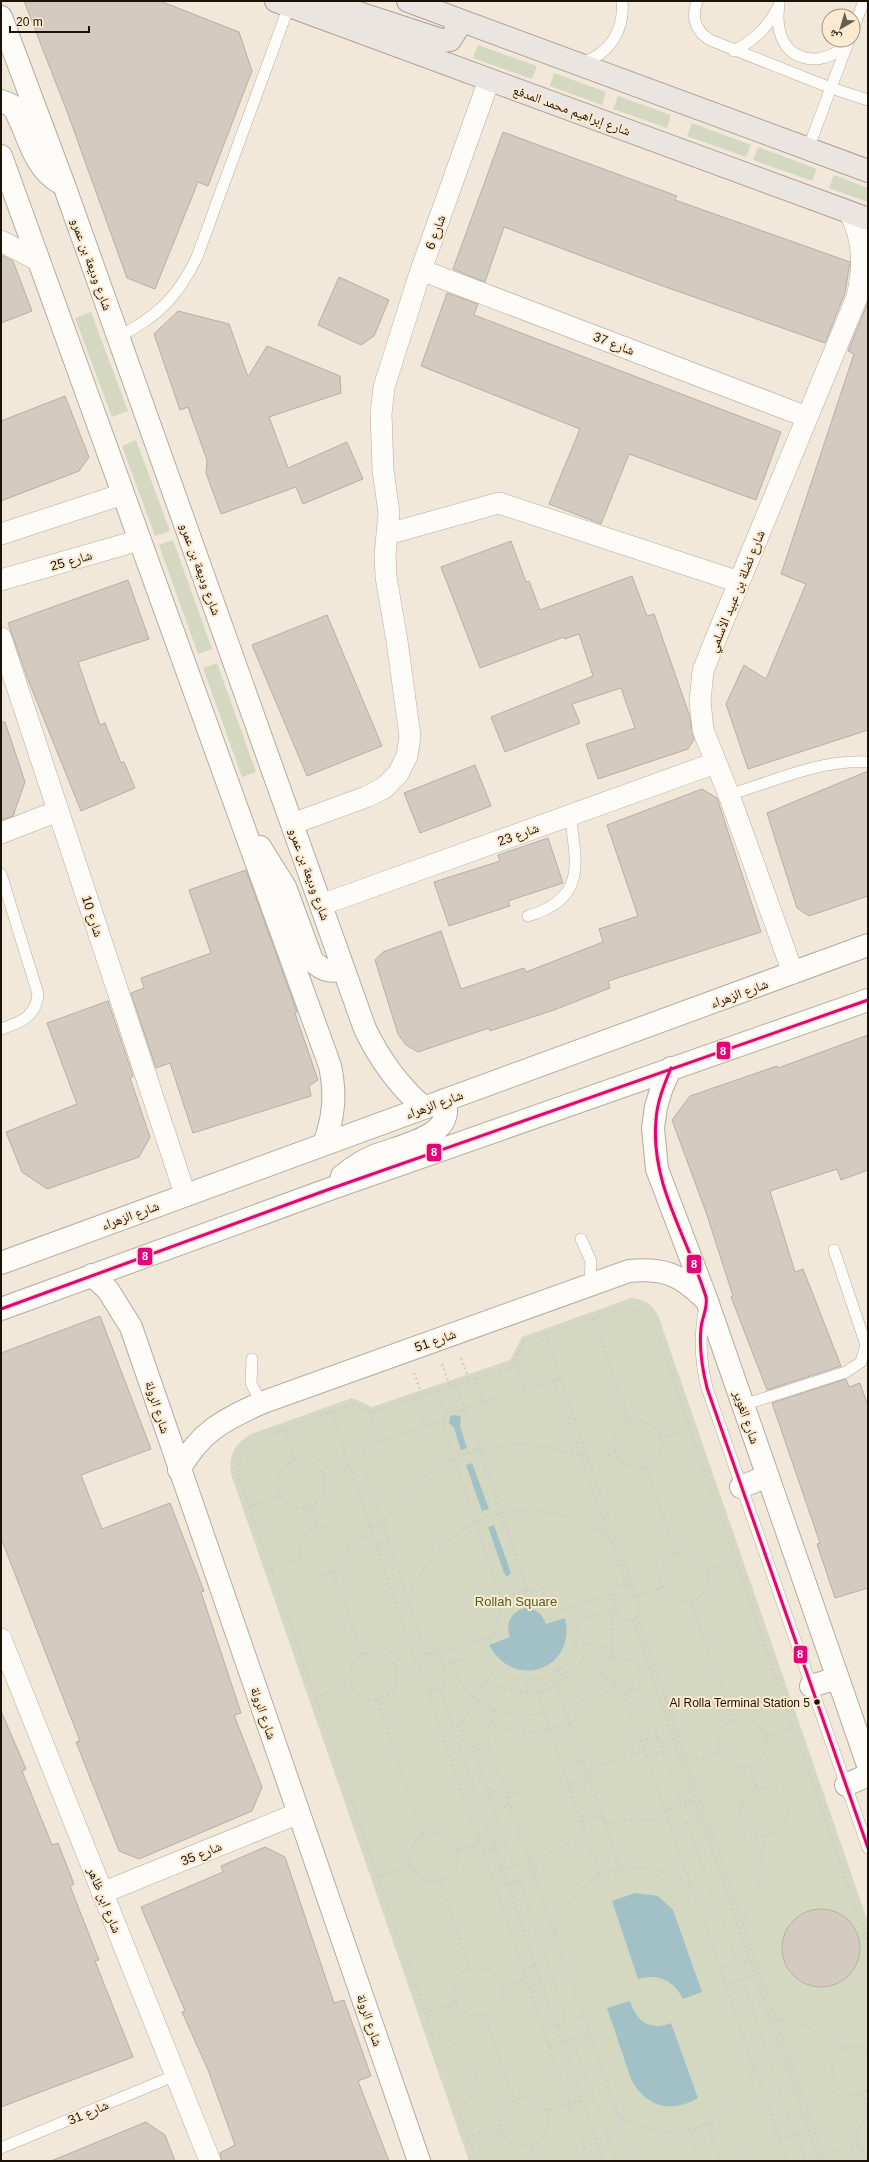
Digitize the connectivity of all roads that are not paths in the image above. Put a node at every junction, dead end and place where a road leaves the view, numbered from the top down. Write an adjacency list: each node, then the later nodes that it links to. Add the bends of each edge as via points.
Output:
1 (408, 1): 7 (main road)
2 (622, 1): 11 (lane, via 623,11 618,29 607,49 593,59)
3 (697, 1): 10 (lane, via 693,14 695,25 701,34)
4 (283, 3): 7 (main road, via 328,3 444,41 450,40 457,29); 12 (main road, شارع إبراهيم محمد المدفع); 24 (lane, via 188,277 159,311 142,325)
5 (780, 3): 8 (lane, via 777,26 790,49 803,57 818,59); 10 (lane, via 762,32)
6 (1, 16): 19 (street, شارع وديعة بن عمرو)
7 (453, 18): 11 (main road)
8 (842, 48)
9 (846, 48): 13 (lane)
10 (734, 51): 13 (lane)
11 (576, 64): 16 (main road)
12 (489, 80): 20 (main road, شارع إبراهيم محمد المدفع); 23 (street, شارع 6)
13 (831, 88): 14 (lane); 16 (lane)
14 (868, 100)
15 (1, 101): 19 (street, via 13,106 39,162)
16 (808, 149): 18 (main road)
17 (1, 156): 22 (street)
18 (868, 171)
19 (64, 185): 24 (street, شارع وديعة بن عمرو)
20 (859, 216): 25 (street, شارع نضلة بن عبيد الأسلمي, via 861,280 857,297)
21 (1, 241): 22 (street)
22 (39, 261): 26 (street)
23 (421, 270): 25 (street, شارع 37); 28 (street, شارع 6, via 384,387 381,441 389,512)
24 (118, 337): 38 (street, شارع وديعة بن عمرو)
25 (807, 417): 31 (street, شارع نضلة بن عبيد الأسلمي)
26 (123, 494): 27 (street); 29 (street)
27 (1, 534)
28 (388, 534): 31 (street, via 499,504); 38 (street, شارع 6, via 385,555 386,577 398,641 410,736 407,756 398,774 384,788)
29 (140, 540): 30 (street, شارع 25); 39 (street)
30 (1, 580)
31 (739, 582): 34 (street, شارع نضلة بن عبيد الأسلمي, via 704,671 700,700 703,730)
32 (1, 638): 36 (street, شارع 10)
33 (868, 762): 35 (lane, via 837,763 815,768)
34 (715, 763): 35 (street, شارع نضلة بن عبيد الأسلمي); 37 (street, شارع 23)
35 (729, 795): 46 (street, شارع نضلة بن عبيد الأسلمي)
36 (58, 811): 40 (street); 54 (street, شارع 10)
37 (570, 815): 42 (street, شارع 23); 43 (lane, via 576,859 574,879 564,898 547,910)
38 (292, 824): 42 (street, شارع وديعة بن عمرو)
39 (245, 830): 45 (street, via 267,857 285,887 312,960 330,971); 52 (street, via 330,1066 334,1104)
40 (1, 832)
41 (1, 874): 48 (lane, via 38,994 34,1010 29,1016 23,1021)
42 (321, 905): 45 (street, شارع وديعة بن عمرو)
43 (528, 916)
44 (868, 945): 46 (street, شارع الزهراء)
45 (344, 969): 51 (street, شارع وديعة بن عمرو, via 374,1047 396,1080)
46 (793, 973): 50 (street, شارع الزهراء)
47 (868, 1000): 49 (street)
48 (1, 1029)
49 (671, 1068): 53 (street); 60 (street, شارع الغوير, via 656,1107 653,1128 657,1168)
50 (444, 1100): 51 (street, شارع الزهراء); 53 (street, via 447,1114 438,1129 363,1162)
51 (423, 1108): 52 (street, شارع الزهراء)
52 (324, 1144): 54 (street, شارع الزهراء)
53 (326, 1190): 58 (street)
54 (185, 1194): 57 (street, شارع الزهراء)
55 (581, 1239): 59 (lane, via 591,1261)
56 (834, 1250): 63 (lane, via 866,1345 861,1362)
57 (1, 1263)
58 (92, 1275): 61 (street); 67 (street, شارع الرولة, via 112,1296 131,1327)
59 (590, 1284): 60 (street, شارع 51, via 629,1271 650,1269 672,1273 690,1284); 65 (street, شارع 51)
60 (706, 1301): 66 (street, شارع الغوير); 69 (lane, via 701,1335 703,1371)
61 (1, 1310)
62 (252, 1359): 65 (lane, via 251,1383)
63 (854, 1368): 64 (lane); 66 (lane)
64 (868, 1368)
65 (261, 1403): 67 (street, شارع 51, via 229,1417 205,1434 194,1445)
66 (743, 1405): 68 (street, شارع الغوير)
67 (179, 1470): 76 (street, شارع الرولة)
68 (768, 1476): 69 (street); 71 (street, شارع الغوير)
69 (741, 1487): 72 (lane)
70 (1, 1639): 78 (street, شارع ابن ظاهر)
71 (838, 1678): 72 (street); 73 (street, شارع الغوير)
72 (811, 1686): 75 (lane)
73 (868, 1765)
74 (868, 1775): 75 (street)
75 (846, 1785): 77 (lane)
76 (299, 1814): 78 (street, شارع 35); 82 (street, شارع الرولة)
77 (868, 1848)
78 (102, 1893): 79 (street, شارع ابن ظاهر)
79 (176, 2075): 80 (lane, شارع 31); 81 (street, شارع ابن ظاهر)
80 (1, 2148)
81 (210, 2161)
82 (419, 2161)

